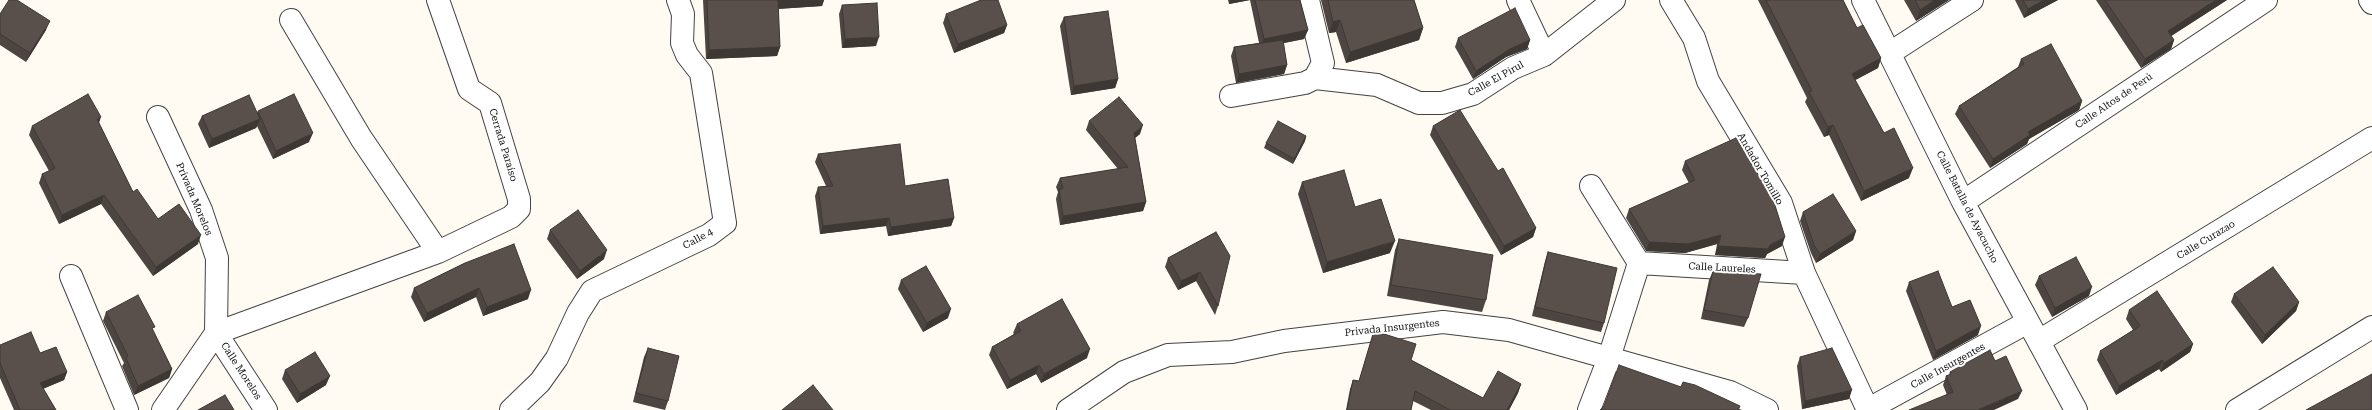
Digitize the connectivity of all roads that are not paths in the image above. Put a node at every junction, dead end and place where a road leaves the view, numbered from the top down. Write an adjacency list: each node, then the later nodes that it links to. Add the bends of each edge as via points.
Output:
1 (438, 0): 21 (street, Cerrada Paraíso, via 469,89 490,103 519,199 519,209 511,217)
2 (678, 0): 33 (street, Calle 4, via 683,14 682,43 687,55 701,73 725,223 709,235 592,291 578,313 557,358 540,382)
3 (1308, 0): 15 (street, via 1323,63)
4 (1518, 0): 14 (street)
5 (1614, 0): 14 (street, Calle El Pirul)
6 (1671, 0): 23 (street, Andador Tomillo, via 1694,38 1708,81 1781,202)
7 (1863, 0): 13 (street, Calle Batalla de Ayacucho)
8 (1972, 0): 13 (street)
9 (2266, 0): 20 (street, Calle Altos de Perú)
10 (2370, 0): 11 (street)
11 (2372, 3)
12 (291, 20): 21 (street, via 361,138)
13 (1890, 53): 20 (street, Calle Batalla de Ayacucho)
14 (1544, 55): 15 (street, Calle El Pirul, via 1513,68 1473,94 1442,103 1419,103 1377,84)
15 (1315, 78): 16 (street, via 1305,83)
16 (1231, 96)
17 (158, 117): 27 (street, Privada Morelos, via 201,210 217,258)
18 (2372, 138): 28 (street, Calle Curazao)
19 (1592, 186): 22 (street)
20 (1963, 202): 25 (street, Calle Batalla de Ayacucho)
21 (438, 252): 27 (street)
22 (1639, 263): 23 (street, Calle Laureles); 29 (street)
23 (1804, 273): 37 (street, Andador Tomillo)
24 (71, 276): 30 (street)
25 (2028, 322): 28 (street, Calle Batalla de Ayacucho); 37 (street, Calle Insurgentes)
26 (2372, 327): 39 (street)
27 (216, 333): 31 (street); 32 (street, Calle Morelos)
28 (2039, 341): 38 (street, Calle Batalla de Ayacucho)
29 (1609, 358): 34 (street, Privada Insurgentes, via 1509,330 1443,322 1284,340 1232,352 1168,355 1124,372); 35 (street); 36 (street, Privada Insurgentes, via 1730,392)
30 (127, 410)
31 (163, 410)
32 (266, 410)
33 (511, 410)
34 (1068, 410)
35 (1589, 410)
36 (1767, 410)
37 (1868, 410)
38 (2076, 410)
39 (2237, 410)

